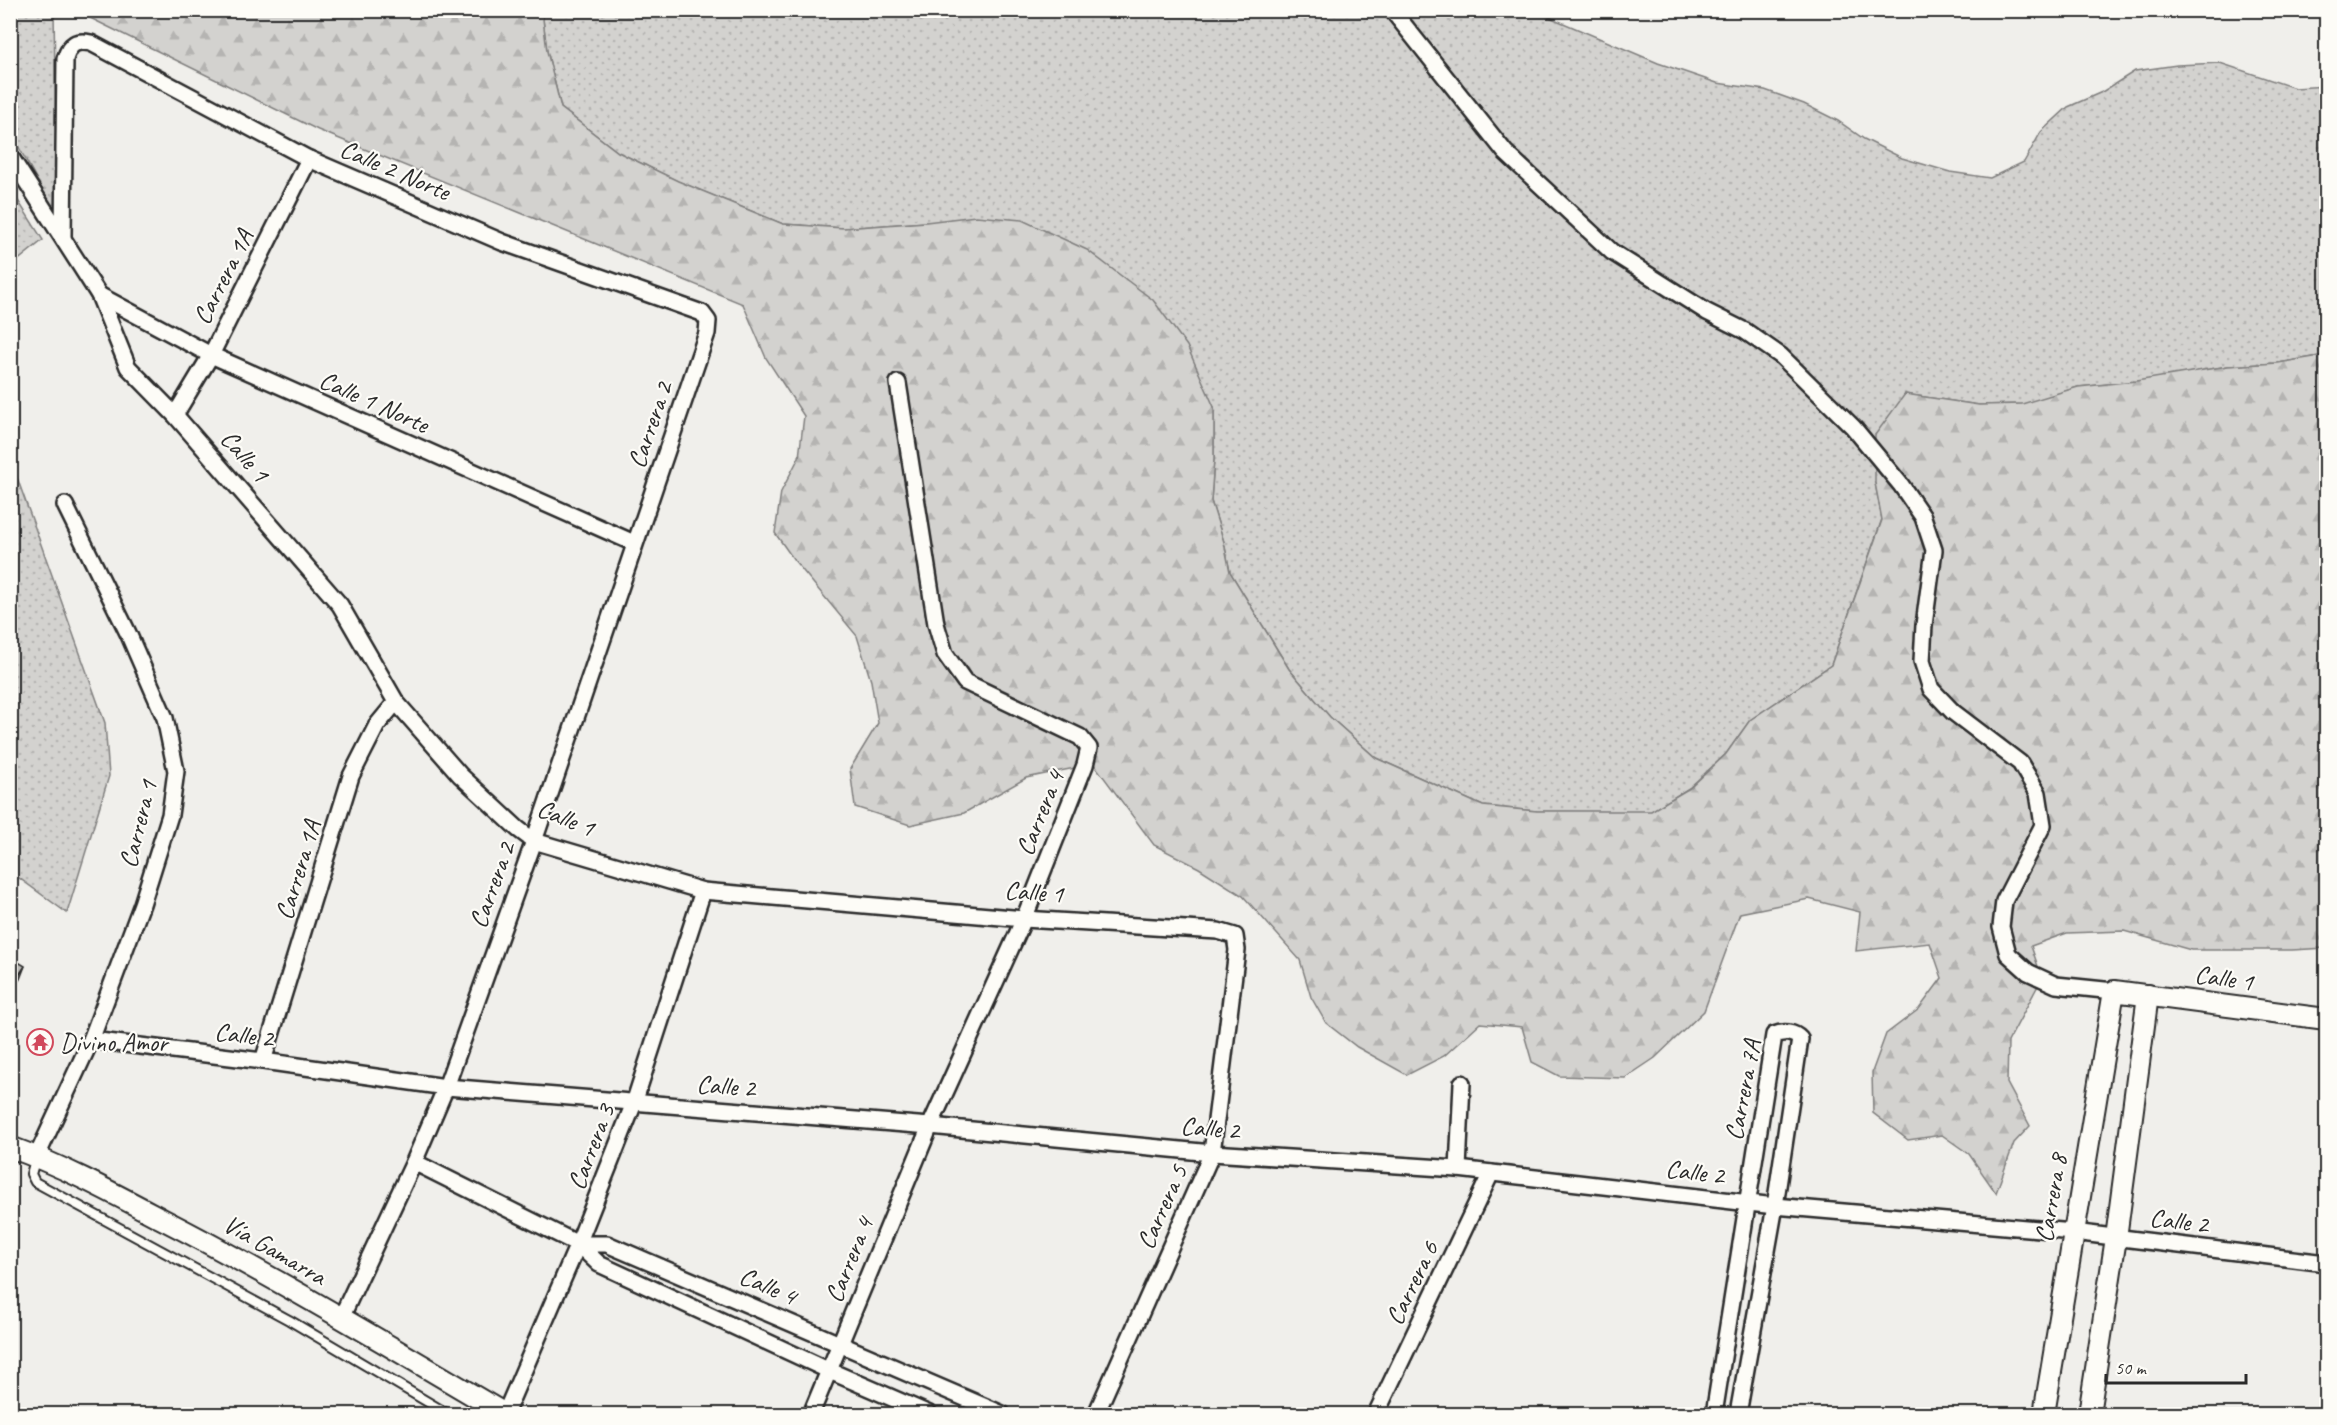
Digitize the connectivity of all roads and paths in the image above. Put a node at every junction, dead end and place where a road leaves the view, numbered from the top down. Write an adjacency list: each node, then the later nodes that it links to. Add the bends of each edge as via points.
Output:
1 (1392, 10): 17 (street, via 1505,152 1612,252 1781,356 1853,427 1901,485 1923,517 1934,550 1922,661 1931,689 1953,712 2020,763 2038,793 2043,825 2004,902 2001,927 2008,954 2028,972 2056,985)
2 (10, 156): 4 (street, Calle 1)
3 (309, 159): 4 (street, Calle 2 Norte, via 91,43 72,43 65,59); 6 (street, Calle 2 Norte, via 502,242 702,313); 7 (street, Carrera 1A)
4 (63, 236): 5 (street, Calle 1)
5 (99, 295): 7 (street, Calle 1 Norte); 9 (street, Calle 1, via 128,367)
6 (708, 321): 11 (street, Carrera 2)
7 (211, 355): 9 (street, Carrera 1A); 11 (street, Calle 1 Norte)
8 (898, 383): 15 (street, Carrera 4, via 936,624 945,654 965,682 1080,737 1089,748)
9 (175, 415): 12 (street, Calle 1, via 340,605)
10 (65, 505): 20 (street, Carrera 1, via 165,718 176,771 170,815 149,882)
11 (634, 543): 13 (street, Carrera 2)
12 (396, 702): 13 (street, Calle 1, via 460,775); 21 (street, Carrera 1A, via 377,725 351,776)
13 (534, 841): 14 (street, Calle 1); 23 (street, Carrera 2)
14 (704, 891): 15 (street, Calle 1); 24 (street, Carrera 3)
15 (1024, 919): 16 (street, Calle 1, via 1218,931); 25 (street, Carrera 4)
16 (1234, 936): 27 (street, Carrera 5, via 1238,950)
17 (2114, 991): 18 (street, Calle 1); 34 (street, Carrera 8)
18 (2148, 995): 19 (street, Calle 1); 35 (street)
19 (2326, 1019)
20 (91, 1040): 21 (street, Calle 2); 28 (street, Carrera 1)
21 (263, 1061): 23 (street, Calle 2)
22 (1461, 1083): 30 (street)
23 (446, 1087): 24 (street, Calle 2); 29 (street, Carrera 2)
24 (634, 1103): 25 (street, Calle 2); 36 (street, Carrera 3)
25 (930, 1126): 27 (street, Calle 2); 39 (street, Carrera 4)
26 (10, 1147): 28 (street, Vía Gamarra)
27 (1212, 1153): 30 (street, Calle 2); 46 (street, Carrera 5)
28 (37, 1156): 38 (street, Vía Gamarra, via 225,1251); 41 (lane, via 31,1174 35,1182 289,1320)
29 (414, 1162): 36 (street, Calle 4); 38 (street, Carrera 2)
30 (1458, 1169): 31 (street, Calle 2)
31 (1491, 1173): 32 (street, Calle 2); 47 (street, Carrera 6)
32 (1748, 1203): 33 (street, Calle 2); 33 (street, Carrera 7A, via 1774,1035 1788,1033 1800,1039); 48 (street, Carrera 7A)
33 (1775, 1206): 34 (street, Calle 2); 49 (street, Carrera 7A)
34 (2073, 1232): 35 (street, Calle 2); 50 (street, Carrera 8)
35 (2116, 1238): 37 (street, Calle 2); 51 (street)
36 (579, 1244): 39 (street, Calle 4, via 607,1244); 40 (street, Calle 4, via 599,1264); 42 (street, Carrera 3)
37 (2326, 1263)
38 (341, 1318): 42 (street, Vía Gamarra)
39 (841, 1344): 40 (street, Carrera 4); 45 (street, Calle 4)
40 (830, 1371): 43 (street, Carrera 4); 44 (street, Calle 4)
41 (448, 1414)
42 (505, 1414)
43 (811, 1414)
44 (929, 1414)
45 (1002, 1414)
46 (1096, 1414)
47 (1376, 1414)
48 (1714, 1414)
49 (1738, 1414)
50 (2044, 1414)
51 (2089, 1414)

